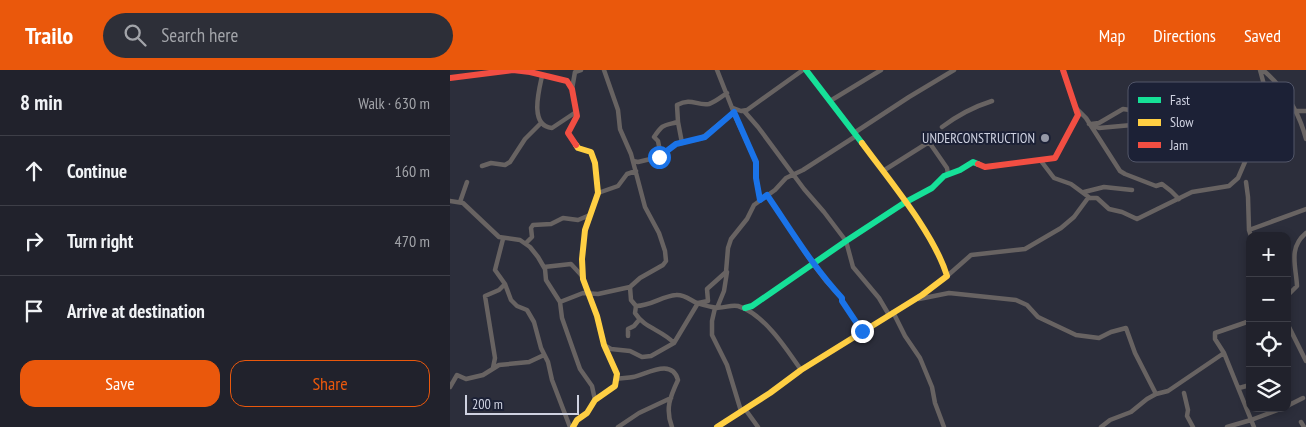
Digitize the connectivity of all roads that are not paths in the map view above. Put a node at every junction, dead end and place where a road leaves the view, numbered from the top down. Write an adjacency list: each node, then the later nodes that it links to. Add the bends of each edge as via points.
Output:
1 (513, 70): 10 (street); 11 (street)
2 (581, 70): 13 (street, via 575,72)
3 (604, 70): 34 (street, via 618,110 620,129)
4 (717, 70): 14 (street)
5 (805, 70): 15 (street); 21 (street)
6 (881, 70): 15 (street)
7 (954, 70): 30 (street)
8 (1063, 70): 17 (street)
9 (1261, 70): 12 (street)
10 (542, 76): 13 (street, via 567,81); 26 (street, via 536,103)
11 (450, 78)
12 (1274, 82)
13 (572, 89): 24 (street)
14 (726, 93): 19 (street); 25 (street, via 710,104 690,101 679,104 676,107)
15 (830, 101): 30 (street)
16 (992, 101): 29 (street, via 974,107)
17 (1075, 107): 27 (street); 35 (street, via 1078,117 1057,155 1054,159)
18 (1294, 108): 22 (street)
19 (733, 110): 21 (street); 32 (street, via 705,137); 50 (street, via 756,162)
20 (1128, 110): 27 (street, via 1122,109 1100,123)
21 (744, 111): 40 (street)
22 (1296, 111): 23 (street); 31 (street)
23 (1306, 111)
24 (576, 112): 26 (street, via 552,128); 46 (street, via 577,119 568,133 578,148 590,151)
25 (678, 122): 32 (street); 33 (street, via 657,130 654,137)
26 (541, 123): 37 (street, via 525,139 510,162)
27 (1089, 124): 28 (street, via 1099,128); 49 (street, via 1122,172 1156,186 1162,184)
28 (1128, 125)
29 (942, 127)
30 (855, 135): 39 (street); 40 (street)
31 (1306, 139)
32 (682, 143): 33 (street)
33 (661, 156): 34 (street)
34 (633, 161): 38 (street)
35 (1041, 161): 41 (street, via 985,166 973,162); 45 (street, via 1054,178)
36 (1245, 162): 49 (street, via 1238,178 1229,186 1192,192)
37 (482, 166)
38 (636, 171): 46 (street, via 625,176 618,186); 67 (street, via 645,207 659,233 666,261)
39 (883, 171): 41 (street, via 928,142 939,154); 53 (street)
40 (794, 174): 47 (street); 59 (street)
41 (948, 174): 53 (street, via 932,188)
42 (467, 182): 52 (street)
43 (1246, 182): 56 (street)
44 (1132, 190): 45 (street, via 1104,187)
45 (1084, 192): 48 (street)
46 (598, 193): 55 (street)
47 (767, 195): 50 (street); 61 (street)
48 (1090, 198): 49 (street, via 1097,198 1109,209 1138,219); 65 (street, via 1061,228 1025,249 972,255)
49 (1179, 199)
50 (760, 200): 63 (street, via 752,207 728,248)
51 (450, 202): 52 (street)
52 (460, 202): 58 (street)
53 (904, 203): 59 (street); 65 (street, via 947,270)
54 (1306, 209): 56 (street)
55 (591, 214): 60 (street, via 578,220 563,218 551,224 533,225 532,237); 64 (street, via 585,230)
56 (1249, 230)
57 (1306, 233): 68 (street, via 1295,247 1297,286)
58 (502, 239): 60 (street, via 514,238); 66 (street, via 495,270)
59 (846, 241): 61 (street); 76 (street, via 853,267)
60 (526, 244): 62 (street)
61 (813, 264): 75 (street); 79 (street, via 842,298)
62 (544, 267): 64 (street, via 571,264); 71 (street, via 546,280)
63 (727, 271): 72 (street, via 707,289 708,301); 74 (street, via 724,291)
64 (582, 277): 69 (street)
65 (945, 278): 70 (street)
66 (505, 284): 85 (street, via 511,300 525,308 532,318); 87 (street, via 485,296 495,358)
67 (630, 287): 69 (street, via 598,294); 73 (street, via 631,300)
68 (1291, 292)
69 (587, 293): 71 (street); 83 (street)
70 (915, 299): 76 (street); 94 (street, via 949,293 1016,300 1028,305 1038,317 1070,333 1094,338 1126,328)
71 (560, 302): 97 (street, via 562,318 580,369 592,386)
72 (698, 304): 73 (street, via 674,295); 74 (street); 82 (street)
73 (636, 306): 77 (street)
74 (716, 308): 75 (street, via 735,305); 99 (street, via 712,335)
75 (745, 308): 88 (street, via 769,329)
76 (891, 313): 79 (street); 107 (street, via 920,358)
77 (639, 320): 81 (street, via 628,329); 82 (street)
78 (1246, 323): 84 (street, via 1215,333)
79 (862, 331): 88 (street)
80 (1291, 331): 86 (street)
81 (628, 336)
82 (674, 343): 83 (street, via 644,358)
83 (604, 345): 89 (street, via 617,374)
84 (1224, 354): 92 (street); 94 (street, via 1168,390)
85 (544, 355): 87 (street, via 529,362); 102 (street)
86 (1306, 361)
87 (493, 368): 91 (street, via 483,375 466,379 457,375)
88 (801, 370): 99 (street)
89 (616, 379): 95 (street, via 665,368 676,374 678,380); 97 (street, via 615,386)
90 (1246, 386): 92 (street)
91 (450, 387)
92 (1239, 388): 101 (street)
93 (1184, 393): 109 (street)
94 (1156, 394): 108 (street, via 1131,412)
95 (671, 398): 103 (street); 104 (street, via 668,414)
96 (1302, 398): 98 (street)
97 (595, 400): 102 (street)
98 (1291, 404)
99 (743, 410): 105 (street); 106 (street)
100 (1273, 412): 101 (street)
101 (1252, 420): 110 (street); 111 (street)
102 (572, 427)
103 (618, 427)
104 (672, 427)
105 (717, 427)
106 (758, 427)
107 (944, 427)
108 (1101, 427)
109 (1193, 427)
110 (1227, 427)
111 (1254, 427)

